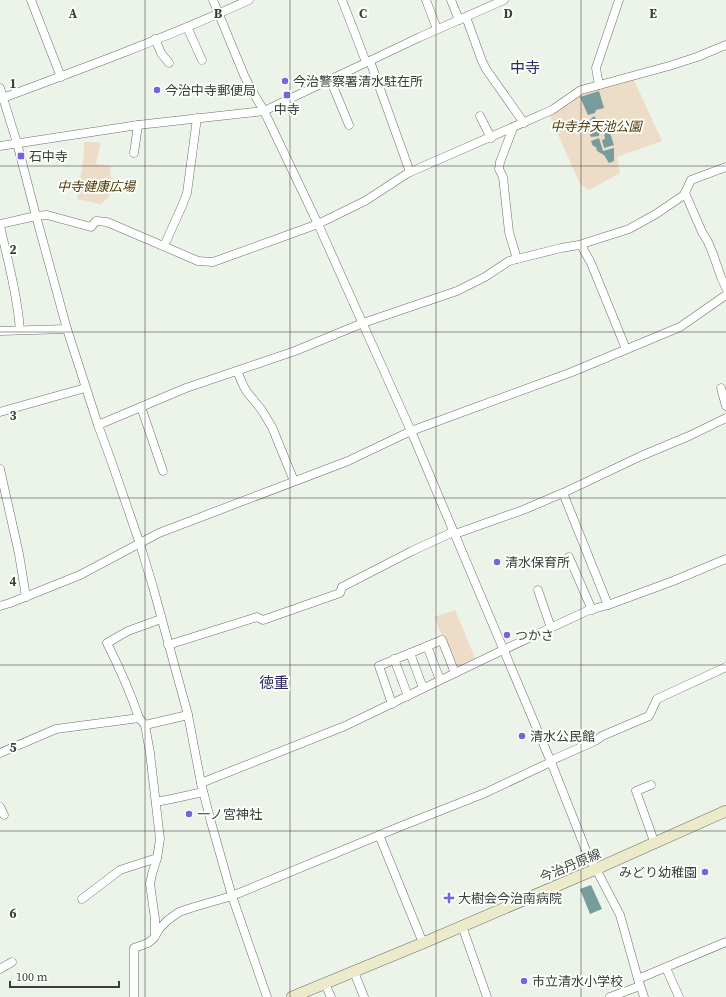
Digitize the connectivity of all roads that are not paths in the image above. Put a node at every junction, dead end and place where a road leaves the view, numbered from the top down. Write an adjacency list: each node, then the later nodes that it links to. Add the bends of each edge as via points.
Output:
1 (31, 0): 18 (street)
2 (213, 0): 9 (street)
3 (248, 0): 9 (street)
4 (342, 0): 16 (street)
5 (426, 0): 12 (street)
6 (451, 0): 10 (street)
7 (504, 0): 10 (street)
8 (619, 0): 20 (street, via 596,68)
9 (219, 14): 11 (street); 23 (street, via 244,75)
10 (462, 18): 12 (street); 26 (street, via 486,69)
11 (187, 27): 13 (street); 15 (street)
12 (438, 29): 16 (street)
13 (155, 39): 17 (street); 18 (street)
14 (726, 45): 20 (street, via 669,66)
15 (202, 60)
16 (368, 62): 19 (street); 35 (street)
17 (169, 63)
18 (61, 77): 22 (street)
19 (330, 79): 23 (street); 28 (street)
20 (599, 85): 26 (street, via 581,90 552,110)
21 (0, 88): 22 (street)
22 (2, 99): 31 (street)
23 (264, 111): 25 (street); 38 (street)
24 (480, 116): 30 (street)
25 (197, 118): 27 (street); 41 (street, via 187,194)
26 (524, 123): 29 (street)
27 (138, 125): 31 (street); 33 (street)
28 (349, 125)
29 (513, 128): 30 (street); 42 (street, via 499,169 503,178 509,232)
30 (491, 138): 35 (street)
31 (17, 143): 32 (street); 37 (street)
32 (0, 146)
33 (134, 153)
34 (726, 167): 36 (street, via 691,180)
35 (410, 172): 38 (street, via 365,201)
36 (685, 193): 40 (street, via 629,229); 43 (street, via 711,248)
37 (36, 216): 39 (street); 41 (street, via 47,215 92,227 96,221 108,222); 46 (street)
38 (318, 224): 41 (street, via 213,262 198,261); 45 (street)
39 (0, 225): 47 (street, via 14,282)
40 (581, 245): 42 (street); 49 (street, via 591,263)
41 (164, 246)
42 (517, 259): 45 (street, via 457,291)
43 (726, 288)
44 (726, 295): 49 (street, via 680,326)
45 (363, 323): 50 (street); 58 (street)
46 (67, 329): 47 (street); 51 (street)
47 (20, 330): 48 (street)
48 (0, 331)
49 (626, 349): 58 (street, via 572,372)
50 (237, 371): 54 (street); 61 (street, via 246,392 272,427)
51 (86, 388): 55 (street); 57 (street)
52 (721, 388): 53 (street)
53 (726, 406)
54 (141, 407): 57 (street); 60 (street)
55 (0, 412)
56 (726, 418): 62 (street)
57 (98, 425): 64 (street)
58 (411, 431): 61 (street, via 348,461); 63 (street)
59 (0, 469): 68 (street)
60 (163, 470)
61 (294, 481): 64 (street, via 159,533)
62 (563, 493): 63 (street, via 523,510); 69 (street)
63 (454, 533): 74 (street, via 412,551 342,587 340,592 263,620 257,617); 76 (street)
64 (140, 544): 68 (street, via 80,575); 72 (street)
65 (569, 557): 71 (street)
66 (726, 559): 69 (street)
67 (538, 590): 73 (street)
68 (26, 597): 70 (street)
69 (608, 605): 71 (street)
70 (0, 606)
71 (592, 610): 73 (street)
72 (161, 619): 74 (street); 86 (street, via 128,631 107,643 132,696)
73 (552, 628): 76 (street)
74 (168, 644): 85 (street)
75 (426, 646): 77 (street); 80 (street, via 442,640); 81 (street)
76 (503, 650): 80 (street); 89 (street)
77 (410, 653): 78 (street); 82 (street)
78 (394, 659): 83 (street); 84 (street, via 379,666)
79 (726, 667): 89 (street, via 657,699 649,716)
80 (455, 673): 81 (street)
81 (440, 680): 82 (street)
82 (424, 688): 83 (street)
83 (408, 696): 84 (street)
84 (392, 704): 90 (street, via 345,726)
85 (188, 715): 87 (street); 90 (street)
86 (139, 718): 87 (street); 88 (street, via 56,729)
87 (145, 725): 93 (street)
88 (0, 753)
89 (551, 762): 95 (street, via 485,793); 98 (street, via 589,858)
90 (201, 783): 92 (street)
91 (651, 785): 96 (street, via 636,791)
92 (203, 792): 93 (street); 99 (street)
93 (156, 802): 97 (street, via 160,839)
94 (726, 811): 96 (main road, 今治丹原線)
95 (380, 835): 99 (street); 104 (street)
96 (654, 844): 98 (main road, 今治丹原線)
97 (157, 858): 100 (street, via 120,870); 102 (street, via 150,884)
98 (596, 869): 101 (main road, 今治丹原線); 109 (street, via 620,915)
99 (232, 896): 102 (street, via 179,912 159,929); 112 (street)
100 (82, 899)
101 (462, 926): 104 (main road, 今治丹原線); 116 (street)
102 (155, 936): 111 (street, via 148,943 134,948)
103 (726, 942): 106 (street)
104 (423, 943): 108 (main road, 今治丹原線)
105 (12, 962): 107 (street)
106 (666, 968): 109 (street); 119 (street)
107 (0, 969)
108 (354, 972): 110 (main road, 今治丹原線); 115 (street)
109 (639, 982): 117 (street); 118 (street)
110 (325, 984): 113 (main road, 今治丹原線); 114 (street)
111 (134, 997)
112 (267, 997)
113 (292, 997)
114 (331, 997)
115 (364, 997)
116 (487, 997)
117 (610, 997)
118 (644, 997)
119 (679, 997)

